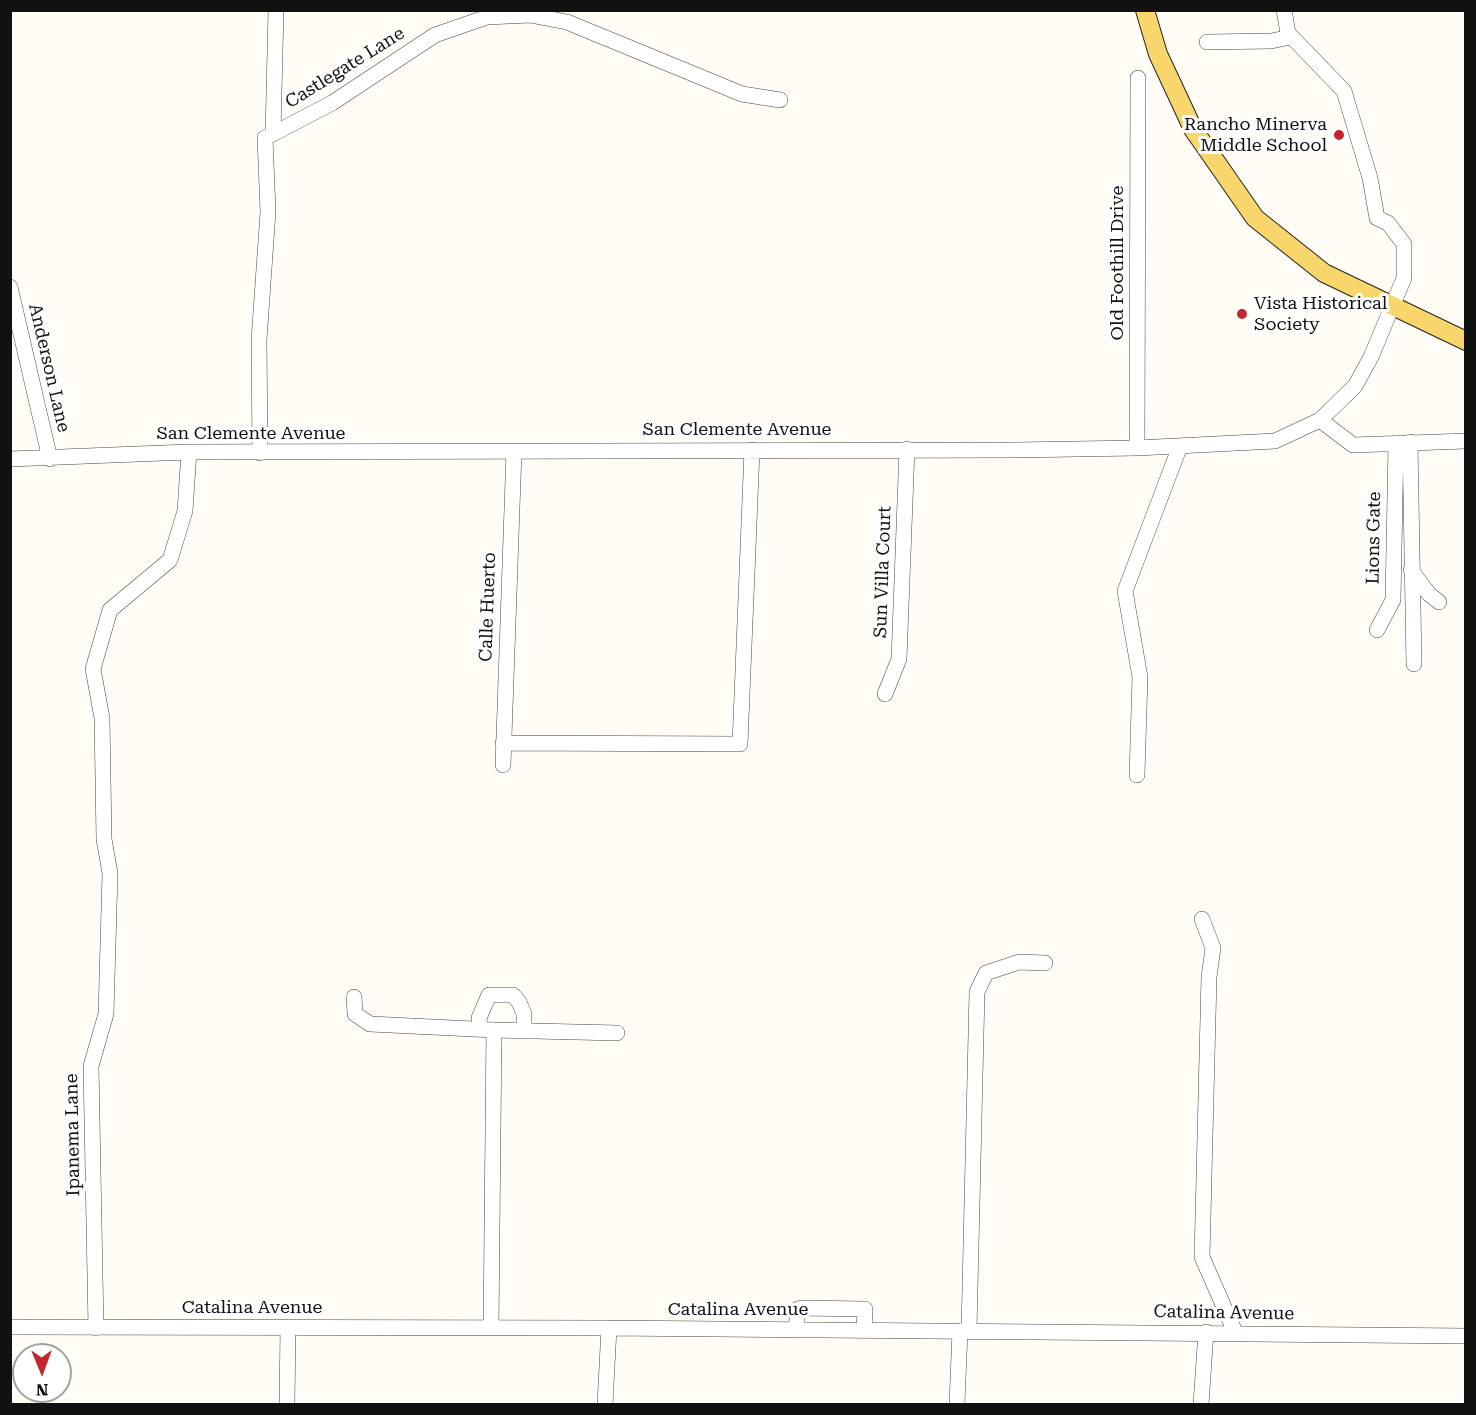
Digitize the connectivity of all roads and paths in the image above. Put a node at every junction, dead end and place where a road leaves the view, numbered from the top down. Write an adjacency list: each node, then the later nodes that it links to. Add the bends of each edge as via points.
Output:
1 (276, 10): 8 (street)
2 (1145, 10): 11 (main road, via 1158,54 1193,129 1255,218 1324,273)
3 (1284, 10): 4 (street)
4 (1291, 37): 5 (street); 11 (street, San Clemente Avenue, via 1344,91 1370,178 1377,218 1388,223 1404,244 1404,278)
5 (1207, 42)
6 (1138, 78): 17 (street, Old Foothill Drive)
7 (780, 100): 8 (street, Castlegate Lane, via 742,94 567,22 530,15 487,16 435,35 332,103)
8 (273, 134): 22 (street, via 265,138 268,212 259,340)
9 (10, 287): 10 (street, Anderson Lane)
10 (13, 306): 24 (street, Anderson Lane)
11 (1394, 306): 12 (main road); 13 (street, San Clemente Avenue, via 1355,386)
12 (1466, 341)
13 (1320, 420): 15 (street, via 1353,445); 16 (street, San Clemente Avenue, via 1275,441)
14 (1466, 441): 15 (street)
15 (1403, 442): 25 (street); 27 (street, Lions Gate, via 1393,600)
16 (1180, 446): 17 (street, San Clemente Avenue); 32 (street, via 1125,591 1140,677)
17 (1137, 448): 18 (street, San Clemente Avenue)
18 (907, 449): 19 (street, San Clemente Avenue); 29 (street, Sun Villa Court, via 899,659)
19 (752, 450): 20 (street, San Clemente Avenue); 30 (street, via 741,744)
20 (514, 451): 22 (street, San Clemente Avenue); 30 (street, Calle Huerto)
21 (189, 452): 22 (street, San Clemente Avenue); 24 (street, San Clemente Avenue); 41 (street, Ipanema Lane, via 184,511 170,560 110,610 93,669 100,700 104,839 110,873 106,1014 91,1066)
22 (260, 453)
23 (10, 459): 24 (street, San Clemente Avenue)
24 (50, 459)
25 (1411, 570): 26 (street); 28 (street)
26 (1439, 602)
27 (1377, 630)
28 (1414, 664)
29 (885, 694)
30 (503, 743): 31 (street, Calle Huerto)
31 (503, 765)
32 (1137, 775)
33 (1202, 919): 48 (street, via 1213,948 1202,1257)
34 (1046, 963): 46 (street, via 1019,962 986,973 977,992)
35 (354, 997): 36 (street, via 355,1014 370,1024)
36 (487, 1030): 37 (street); 37 (street, via 479,1018 489,995 513,995 524,1014); 42 (street)
37 (524, 1031): 38 (street)
38 (617, 1034)
39 (288, 1327): 41 (street, Catalina Avenue); 42 (street, Catalina Avenue); 50 (street)
40 (10, 1328): 41 (street, Catalina Avenue)
41 (96, 1328)
42 (491, 1328): 43 (street, Catalina Avenue)
43 (609, 1328): 44 (street, Catalina Avenue); 51 (street)
44 (796, 1330): 45 (street, Catalina Avenue); 45 (street, via 801,1308 865,1309)
45 (864, 1330): 46 (street, Catalina Avenue)
46 (964, 1330): 47 (street, Catalina Avenue); 52 (street)
47 (1206, 1332): 48 (street, Catalina Avenue); 53 (street)
48 (1235, 1332): 49 (street, Catalina Avenue)
49 (1466, 1336)
50 (287, 1404)
51 (605, 1404)
52 (957, 1404)
53 (1201, 1404)

